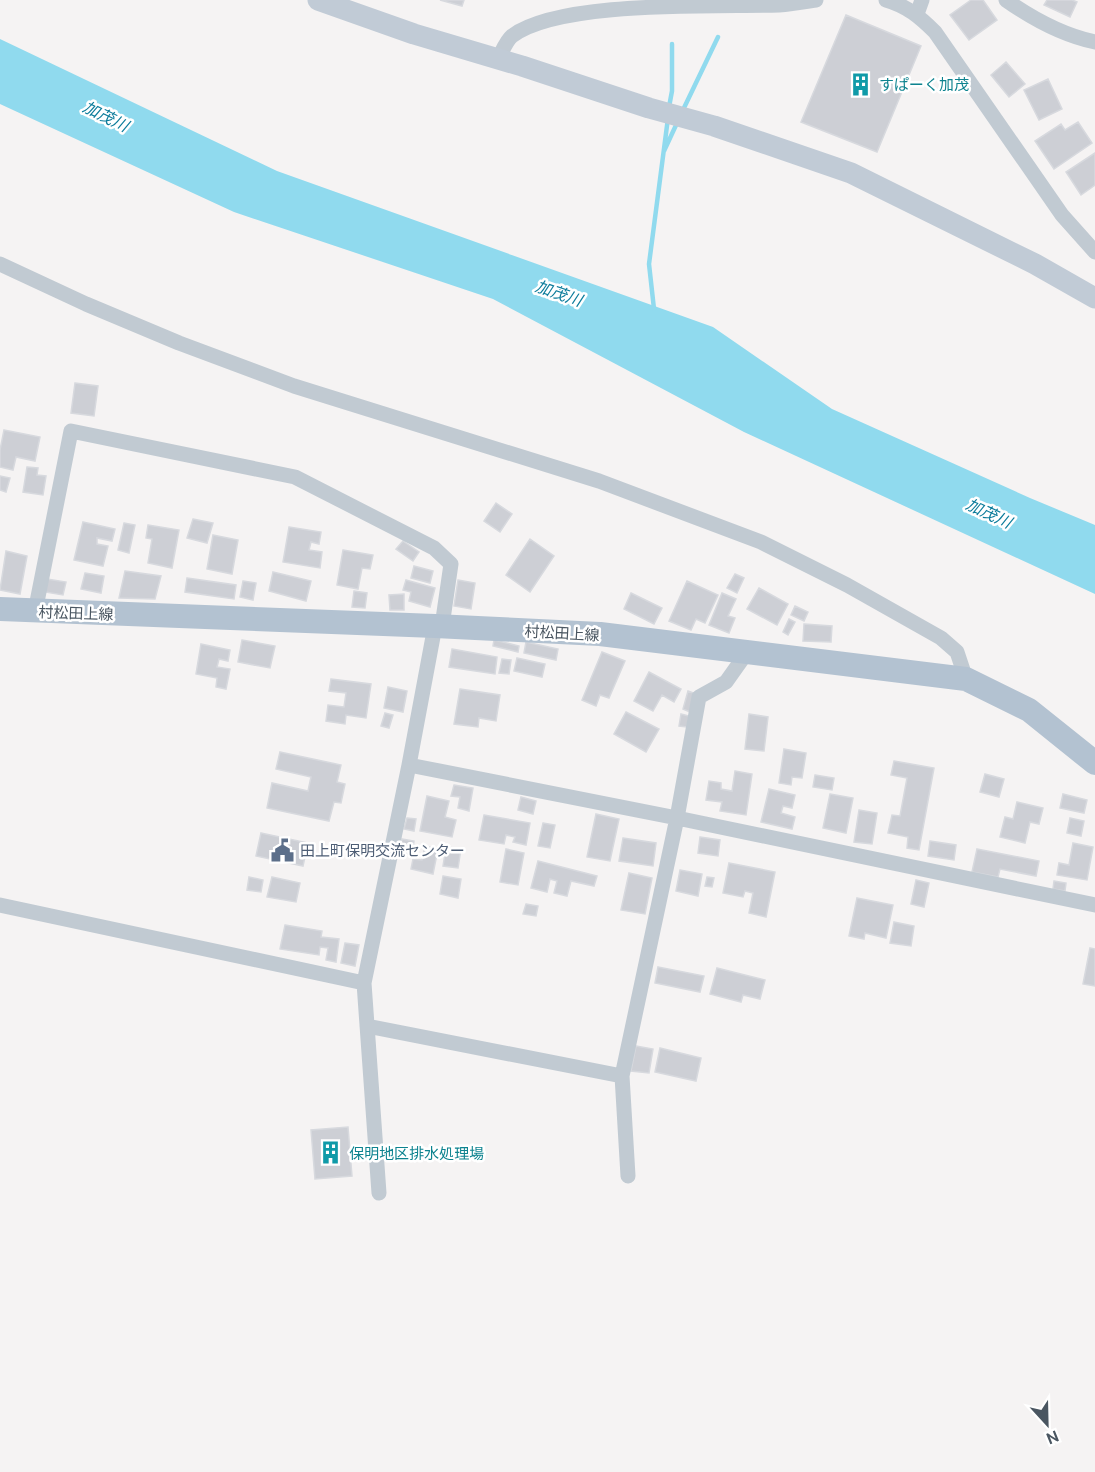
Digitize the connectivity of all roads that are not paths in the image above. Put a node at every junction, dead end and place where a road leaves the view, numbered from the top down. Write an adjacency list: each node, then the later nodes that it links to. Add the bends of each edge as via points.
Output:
1 (318, 0): 8 (street)
2 (816, 0): 5 (street, via 782,4)
3 (886, 0): 6 (street)
4 (1006, 0): 7 (street, via 1035,21)
5 (636, 3): 8 (street, via 578,11 534,23 510,37)
6 (919, 7): 9 (street, via 1062,215)
7 (1095, 42)
8 (498, 59): 11 (street, via 851,173)
9 (1095, 252)
10 (0, 264): 16 (street, via 169,339 294,386 599,482 761,542 941,638 957,652)
11 (1095, 298)
12 (0, 609): 13 (main road, 村松田上線)
13 (35, 612): 14 (main road, 村松田上線); 14 (street, via 71,431 295,477 434,548 451,564)
14 (438, 626): 15 (main road, 村松田上線, via 600,634); 18 (street)
15 (748, 651): 16 (main road, 村松田上線); 19 (street, via 726,682 699,697)
16 (966, 680): 17 (main road, 村松田上線, via 1029,710)
17 (1095, 763)
18 (410, 765): 19 (street); 22 (street)
19 (677, 818): 21 (street); 24 (street)
20 (0, 905): 22 (street)
21 (1095, 906)
22 (364, 983): 23 (street)
23 (367, 1026): 24 (street); 26 (street)
24 (622, 1076): 25 (street)
25 (628, 1176)
26 (379, 1193)

